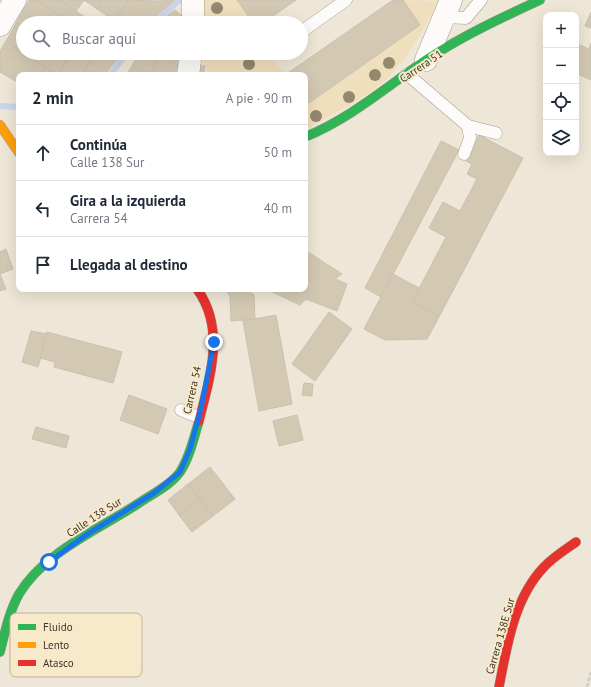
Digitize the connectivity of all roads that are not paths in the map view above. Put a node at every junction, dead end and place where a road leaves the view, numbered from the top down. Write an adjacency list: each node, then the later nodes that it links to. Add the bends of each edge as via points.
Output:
1 (15, 0): 8 (street)
2 (193, 0): 7 (street)
3 (346, 0): 9 (lane)
4 (481, 0): 6 (lane, via 466,18)
5 (540, 0): 11 (street, Carrera 51)
6 (448, 8): 11 (street)
7 (193, 16)
8 (0, 25)
9 (308, 27)
10 (190, 60): 12 (street)
11 (426, 60): 13 (street, Carrera 51)
12 (188, 72)
13 (407, 74): 14 (lane); 16 (street, Carrera 51, via 352,115)
14 (468, 126): 15 (lane); 17 (lane, via 470,138)
15 (496, 133)
16 (308, 136)
17 (464, 154)
18 (200, 292): 20 (street, Carrera 54, via 205,298 212,319 214,342)
19 (181, 410): 20 (lane)
20 (198, 417): 21 (street, Carrera 54, via 190,449)
21 (180, 472): 23 (street, Calle 138 Sur, via 154,493 86,535 49,562 24,587)
22 (576, 542): 26 (street, Carrera 138E Sur, via 541,569 522,599 513,625)
23 (12, 613)
24 (10, 618): 25 (street, Calle 138 Sur)
25 (0, 652)
26 (499, 687)

